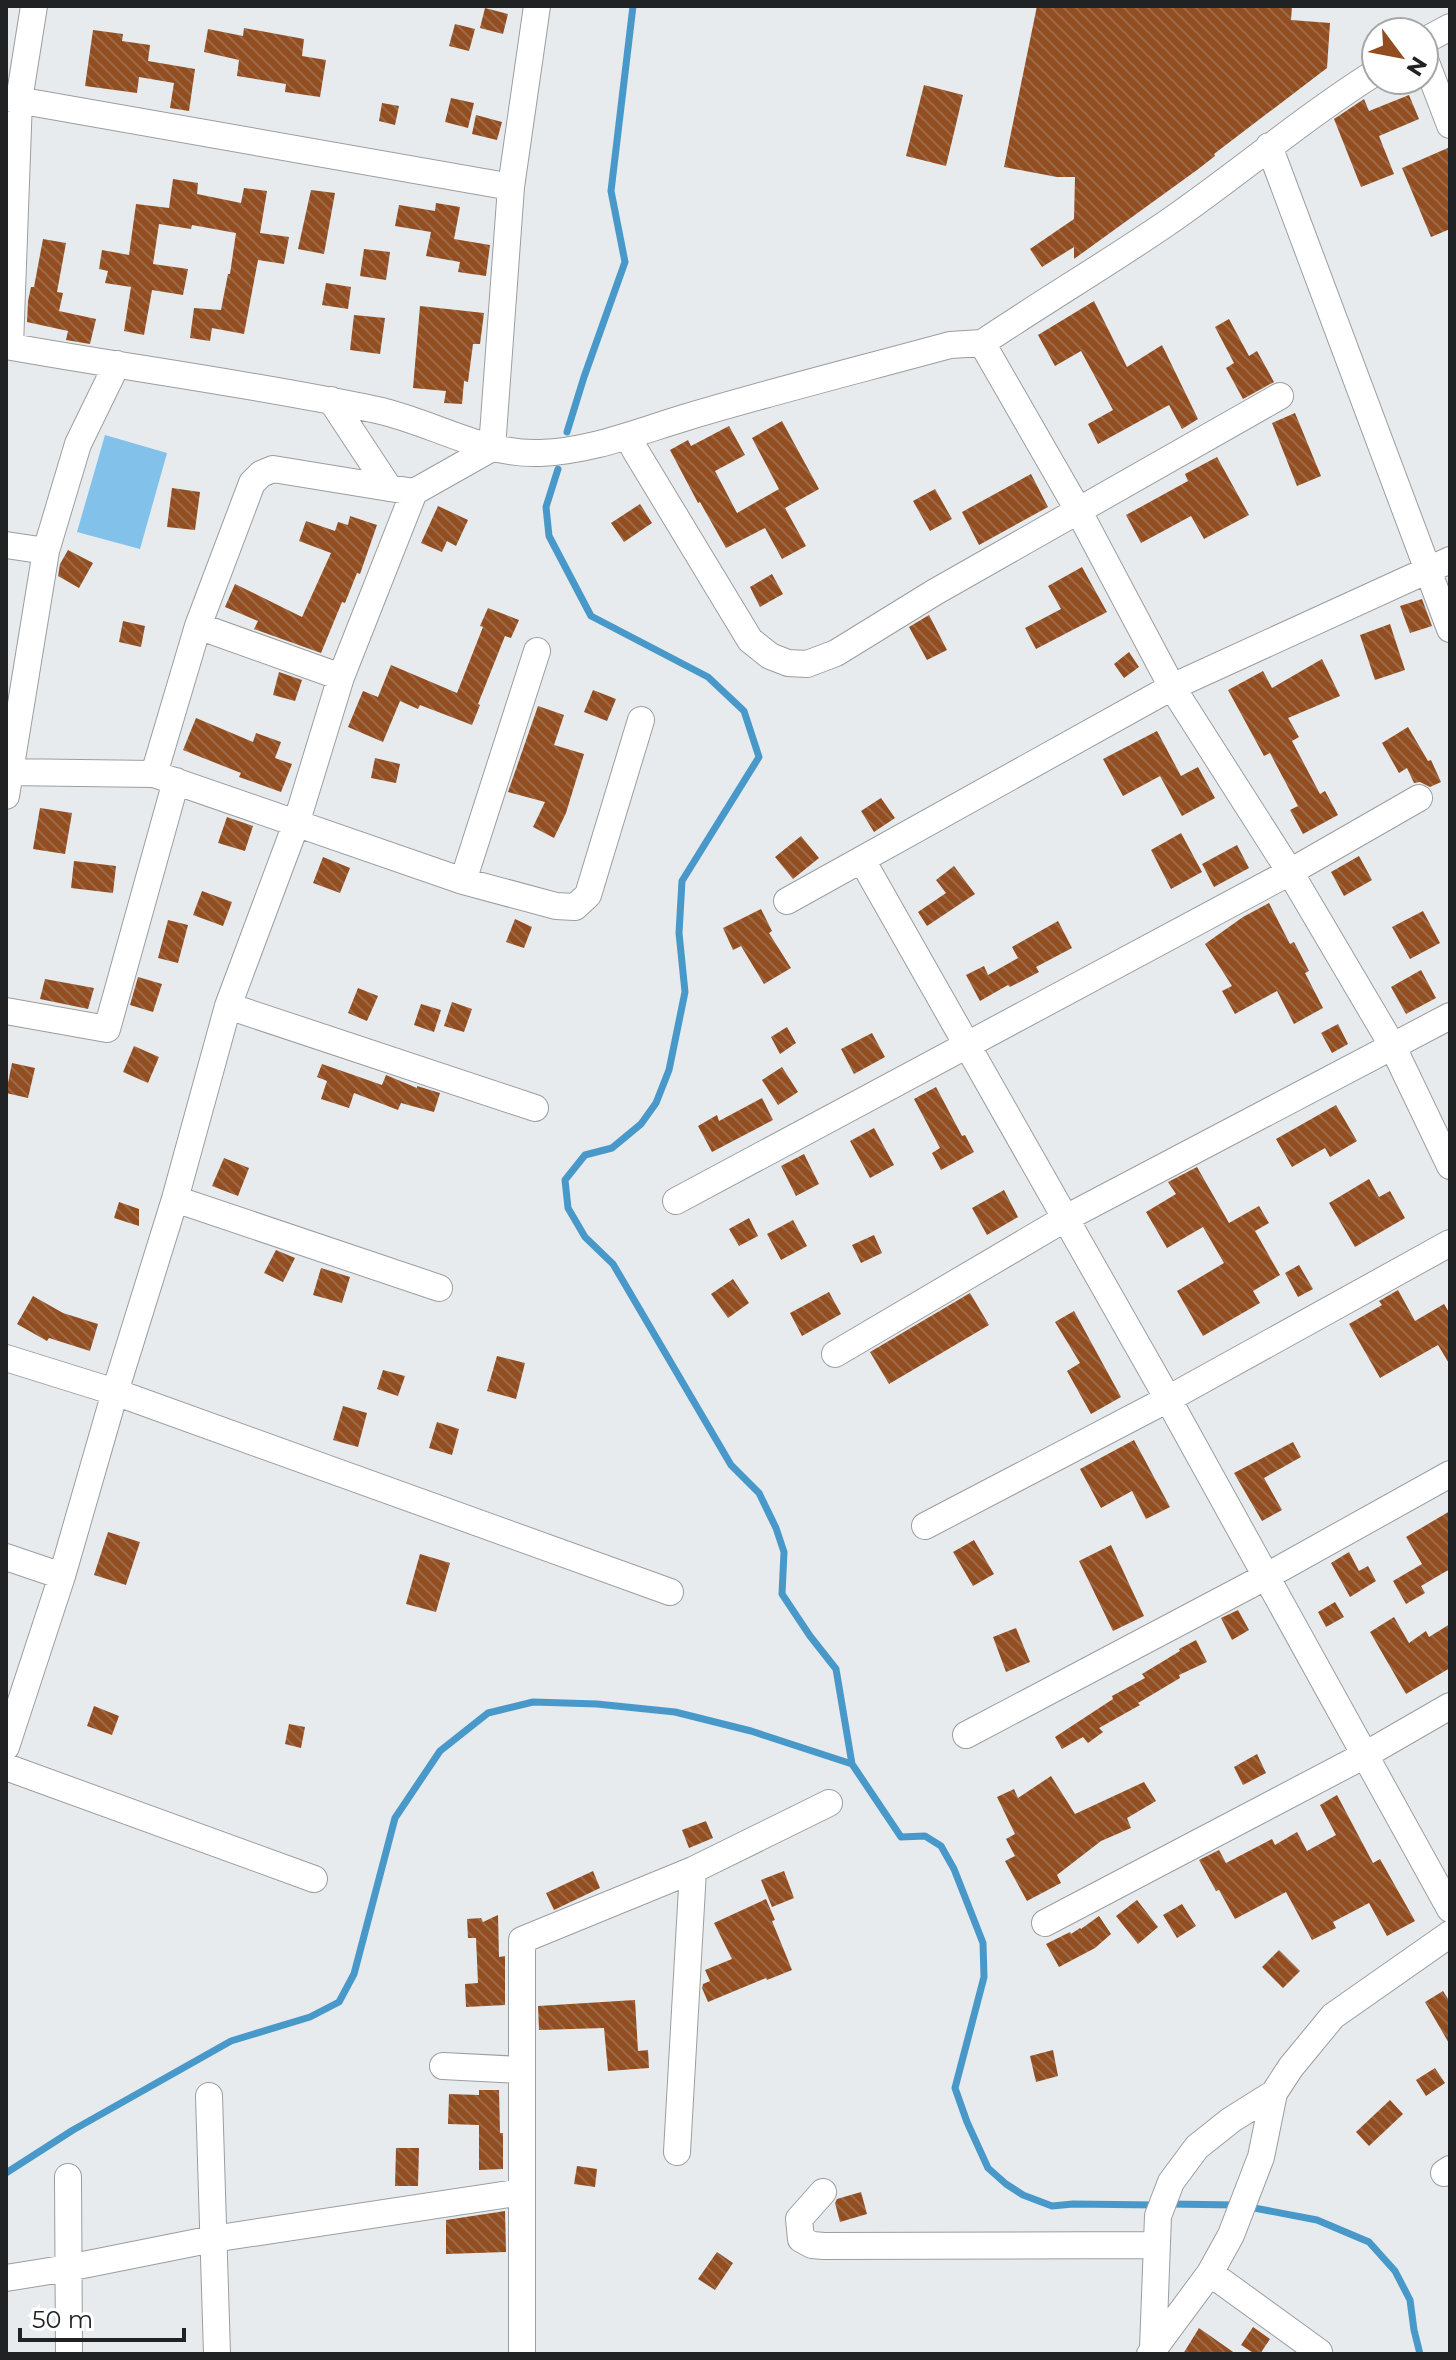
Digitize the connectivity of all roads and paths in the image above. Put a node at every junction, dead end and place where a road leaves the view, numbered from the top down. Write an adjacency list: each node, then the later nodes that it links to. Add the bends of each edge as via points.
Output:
1 (34, 6): 5 (street)
2 (537, 6): 8 (street)
3 (1360, 82): 7 (street)
4 (1439, 96): 6 (street)
5 (13, 99): 8 (street); 10 (street)
6 (1450, 125)
7 (1269, 146): 9 (street, via 1168,222); 20 (street)
8 (511, 187): 15 (street)
9 (982, 343): 14 (street, via 950,345); 17 (street)
10 (8, 346): 11 (street)
11 (117, 364): 13 (street); 19 (street, via 78,444)
12 (1280, 396): 17 (street)
13 (331, 400): 15 (street); 16 (street)
14 (629, 437): 15 (street, via 543,453); 17 (street, via 750,640 788,663 807,664 836,653)
15 (492, 448): 16 (street)
16 (401, 490): 21 (street, via 273,469 261,474 252,483); 24 (street)
17 (1078, 510): 25 (street)
18 (6, 545): 19 (street)
19 (46, 551): 28 (street)
20 (1439, 565): 22 (street); 25 (street)
21 (198, 626): 24 (street); 27 (street)
22 (1450, 629)
23 (537, 651): 33 (street)
24 (341, 677): 30 (street)
25 (1172, 687): 31 (street); 32 (street)
26 (641, 720): 33 (street, via 588,895 575,907)
27 (165, 778): 28 (street); 30 (street); 36 (street, via 107,1029)
28 (7, 780)
29 (1419, 798): 32 (street)
30 (296, 824): 33 (street); 35 (street)
31 (862, 860): 34 (street); 38 (street)
32 (1290, 872): 38 (street); 39 (street)
33 (463, 881)
34 (787, 901)
35 (228, 1006): 40 (street); 42 (street)
36 (6, 1011)
37 (1450, 1016): 39 (street)
38 (968, 1045): 43 (street); 44 (street)
39 (1392, 1045): 41 (street); 44 (street)
40 (535, 1108)
41 (1450, 1166)
42 (175, 1199): 46 (street); 49 (street)
43 (676, 1201)
44 (1066, 1218): 47 (street); 50 (street)
45 (1450, 1243): 50 (street)
46 (439, 1288)
47 (835, 1354)
48 (6, 1358): 49 (street)
49 (115, 1392): 54 (street); 56 (street)
50 (1168, 1399): 52 (street); 55 (street)
51 (1450, 1474): 55 (street)
52 (925, 1526)
53 (6, 1557): 54 (street)
54 (62, 1576): 59 (street)
55 (1267, 1576): 58 (street); 60 (street)
56 (670, 1592)
57 (1450, 1706): 60 (street)
58 (966, 1735)
59 (6, 1747)
60 (1365, 1755): 65 (street); 66 (street)
61 (6, 1767): 64 (street)
62 (829, 1803): 63 (street)
63 (693, 1870): 69 (street, via 522,1940); 72 (street)
64 (314, 1879)
65 (1450, 1909)
66 (1045, 1923)
67 (1450, 1934): 70 (street, via 1333,2016)
68 (443, 2066): 69 (street)
69 (522, 2070): 74 (street)
70 (1274, 2093): 77 (street, via 1197,2147 1171,2182 1158,2216); 79 (street, via 1255,2178)
71 (209, 2096): 76 (street)
72 (677, 2152)
73 (68, 2177): 78 (street)
74 (522, 2192): 76 (street); 85 (street)
75 (823, 2192): 77 (street, via 799,2219 801,2239 812,2245)
76 (213, 2239): 78 (street); 84 (street)
77 (1156, 2245): 81 (street)
78 (68, 2268): 80 (street); 83 (street)
79 (1210, 2273): 81 (street); 82 (street)
80 (6, 2278)
81 (1151, 2352)
82 (1320, 2353)
83 (69, 2354)
84 (217, 2354)
85 (522, 2354)

